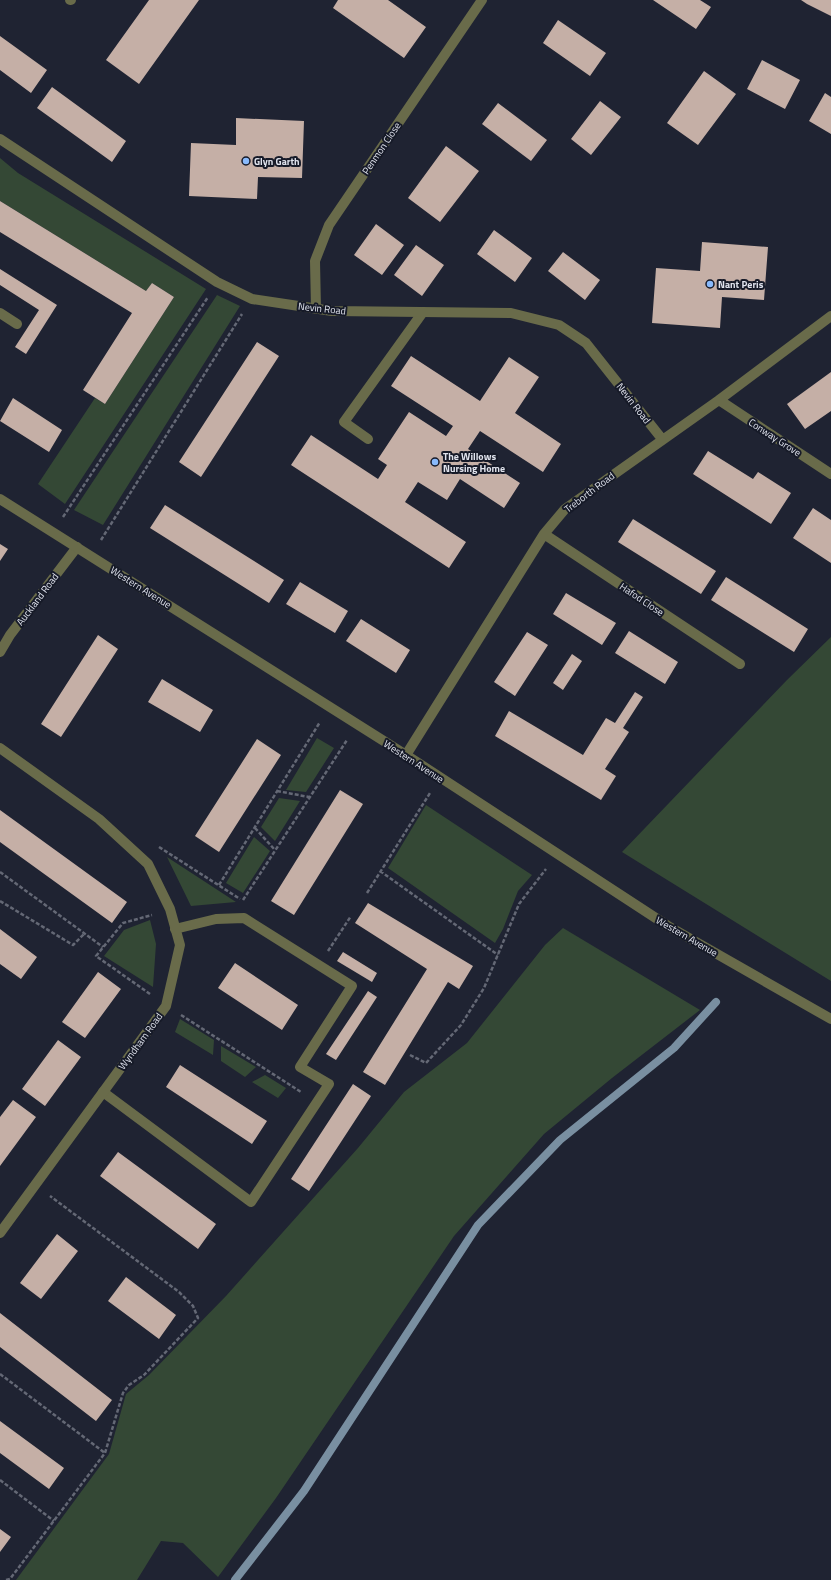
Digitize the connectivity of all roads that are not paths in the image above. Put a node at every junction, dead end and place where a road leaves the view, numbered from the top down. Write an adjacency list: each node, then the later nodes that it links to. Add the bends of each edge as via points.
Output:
1 (482, 0): 3 (street, Penmon Close, via 329,225 315,261)
2 (0, 139): 3 (street, Nevin Road, via 217,282 252,298)
3 (316, 309): 4 (street, Nevin Road, via 332,312)
4 (423, 312): 9 (street, via 344,422); 10 (street, Nevin Road, via 511,313 559,325 586,343)
5 (0, 313): 7 (street)
6 (831, 316): 8 (street, Treborth Road)
7 (17, 324)
8 (719, 400): 10 (street, Treborth Road); 11 (street, Conway Grove)
9 (368, 439)
10 (662, 439): 13 (street, Treborth Road, via 565,509)
11 (831, 474)
12 (0, 499): 14 (street, Western Avenue)
13 (544, 534): 16 (street, Hafod Close); 18 (street, Treborth Road)
14 (77, 547): 15 (street, Auckland Road); 18 (street, Western Avenue)
15 (0, 652)
16 (740, 664)
17 (0, 748): 19 (street, Wyndham Road, via 99,819 148,864 170,909)
18 (406, 755): 20 (street, Western Avenue, via 668,926)
19 (175, 929): 21 (street, Wyndham Road, via 180,945 166,1006); 21 (street, via 216,919 244,918 352,986 300,1067 329,1084 251,1202)
20 (831, 1019)
21 (103, 1092): 22 (street, Wyndham Road)
22 (2, 1228)

